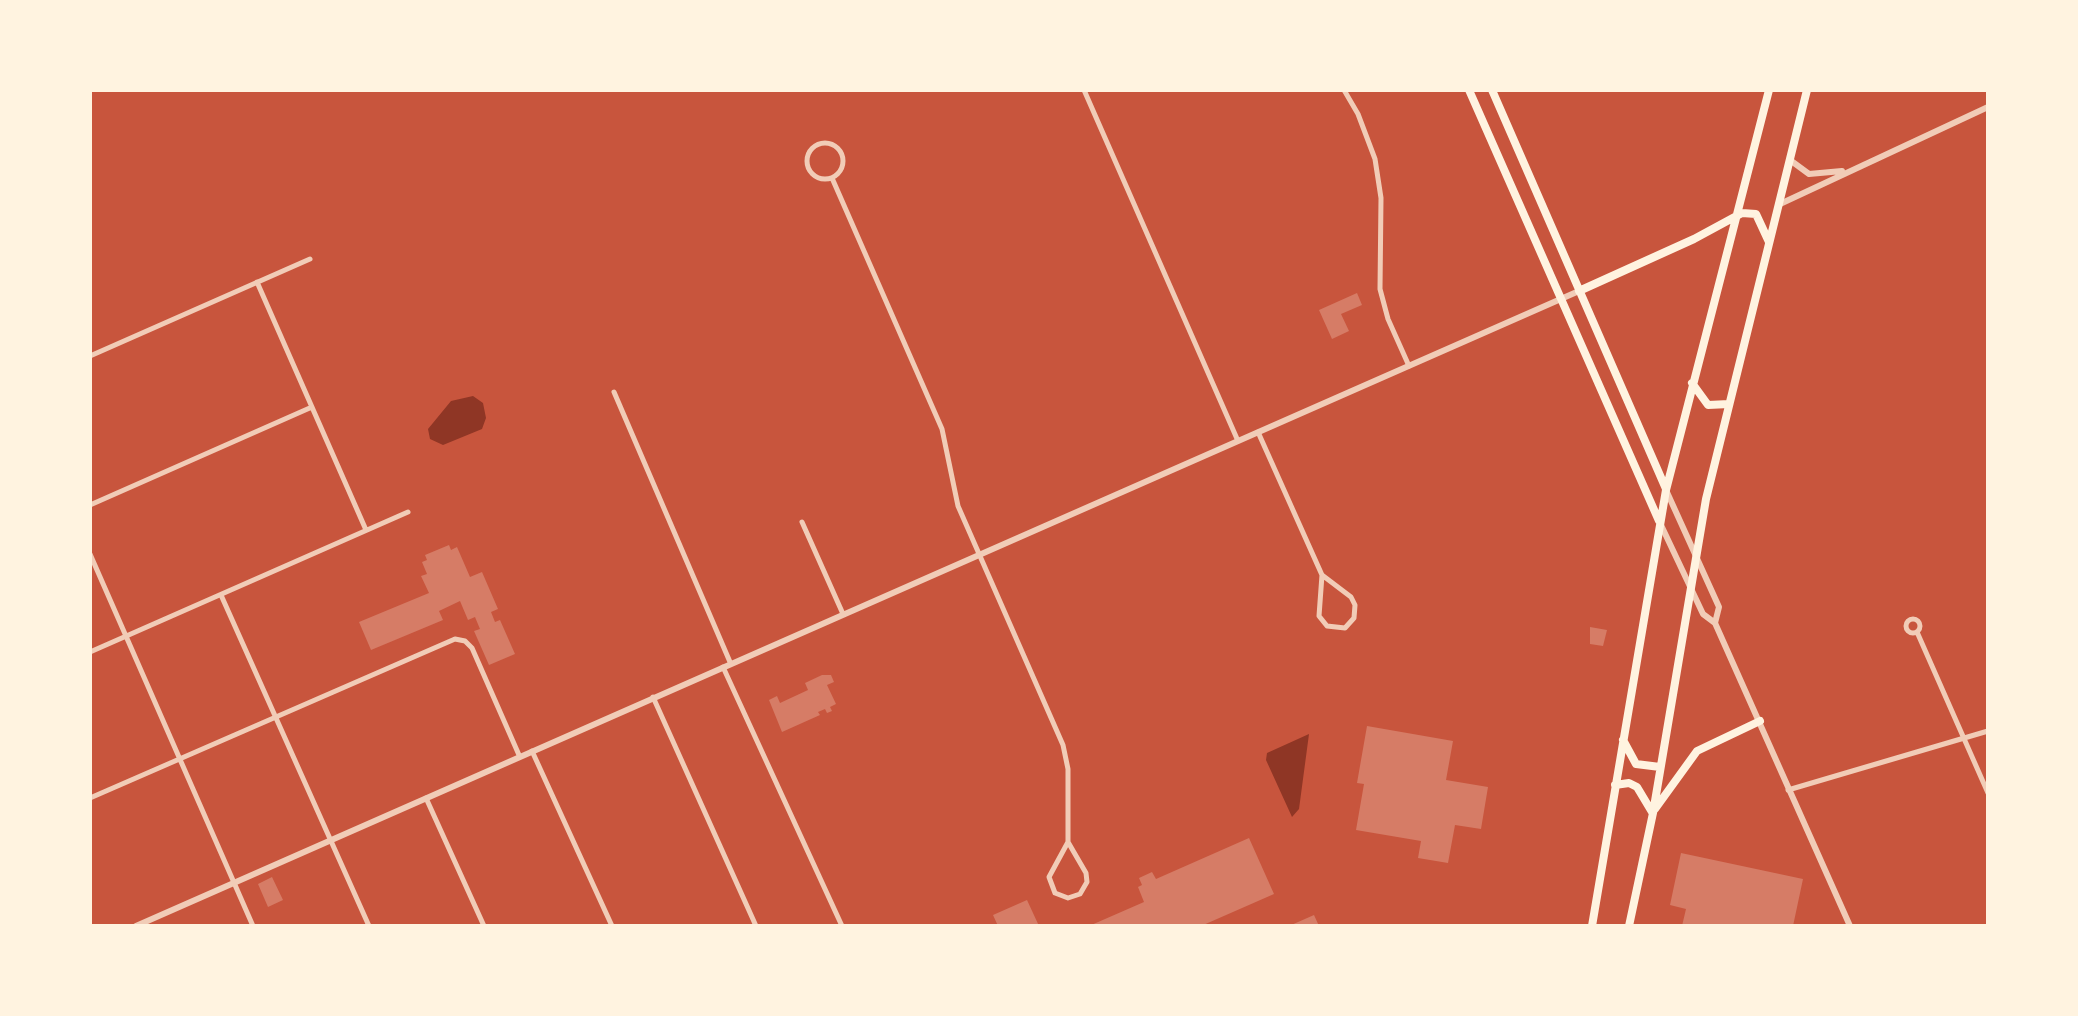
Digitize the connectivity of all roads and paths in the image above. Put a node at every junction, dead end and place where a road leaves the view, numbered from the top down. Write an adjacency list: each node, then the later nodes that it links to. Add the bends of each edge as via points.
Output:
1 (1084, 90): 25 (street)
2 (1344, 90): 19 (street, via 1375,159 1381,198 1380,289)
3 (1469, 90): 17 (highway)
4 (1492, 90): 16 (highway)
5 (1769, 90): 12 (highway)
6 (1807, 90): 8 (highway)
7 (1988, 107): 9 (street)
8 (1790, 160): 9 (street, via 1809,174); 11 (highway)
9 (1846, 171): 11 (street)
10 (832, 178): 10 (street, via 840,171 842,155 832,145 818,145 809,152 808,168 820,179); 34 (street, via 946,438 956,500)
11 (1780, 204): 13 (highway)
12 (1734, 215): 13 (highway, via 1756,214); 16 (highway); 20 (highway)
13 (1770, 244): 22 (highway)
14 (310, 259): 15 (street)
15 (257, 282): 18 (street); 23 (street)
16 (1579, 291): 17 (street); 26 (highway)
17 (1561, 299): 19 (street); 30 (highway)
18 (90, 356)
19 (1409, 366): 24 (street)
20 (1692, 383): 22 (highway, via 1708,405); 26 (highway)
21 (614, 392): 43 (street)
22 (1729, 404): 32 (highway)
23 (312, 407): 27 (street); 31 (street)
24 (1258, 432): 25 (street); 35 (street)
25 (1238, 441): 34 (street)
26 (1666, 490): 30 (highway); 32 (street)
27 (90, 505)
28 (408, 512): 31 (street)
29 (802, 522): 38 (street)
30 (1660, 522): 36 (street); 49 (highway)
31 (366, 530): 37 (street)
32 (1695, 553): 36 (highway); 39 (street, via 1719,607)
33 (90, 554): 41 (street)
34 (979, 555): 38 (street); 61 (street, via 1063,745)
35 (1322, 575): 35 (street, via 1319,616 1331,628 1345,628 1354,618 1353,601)
36 (1690, 586): 39 (street, via 1703,614); 53 (highway)
37 (221, 595): 41 (street); 45 (street)
38 (843, 614): 43 (street)
39 (1715, 623): 46 (street)
40 (1917, 632): 48 (street)
41 (127, 636): 42 (street); 52 (street)
42 (90, 652)
43 (726, 664): 44 (street); 69 (street)
44 (652, 697): 50 (street); 68 (street)
45 (275, 717): 51 (street, via 461,639 472,648); 52 (street); 60 (street)
46 (1760, 721): 55 (street); 59 (highway, via 1697,751)
47 (1988, 731): 48 (street)
48 (1963, 737): 55 (street); 56 (street)
49 (1623, 740): 53 (highway, via 1636,764); 54 (highway)
50 (532, 750): 51 (street); 67 (street)
51 (519, 755): 57 (street)
52 (181, 759): 58 (street); 62 (street)
53 (1660, 767): 59 (highway)
54 (1615, 785): 59 (highway, via 1637,787); 70 (highway)
55 (1788, 790): 72 (street)
56 (1988, 793)
57 (425, 797): 60 (street); 66 (street)
58 (90, 798)
59 (1653, 813): 71 (highway)
60 (329, 840): 62 (street); 65 (street)
61 (1068, 842): 61 (street, via 1049,877 1055,893 1068,898 1080,894 1087,882)
62 (234, 882): 63 (street); 64 (street)
63 (137, 926)
64 (253, 926)
65 (369, 926)
66 (484, 926)
67 (612, 926)
68 (756, 926)
69 (842, 926)
70 (1592, 926)
71 (1629, 926)
72 (1850, 926)

